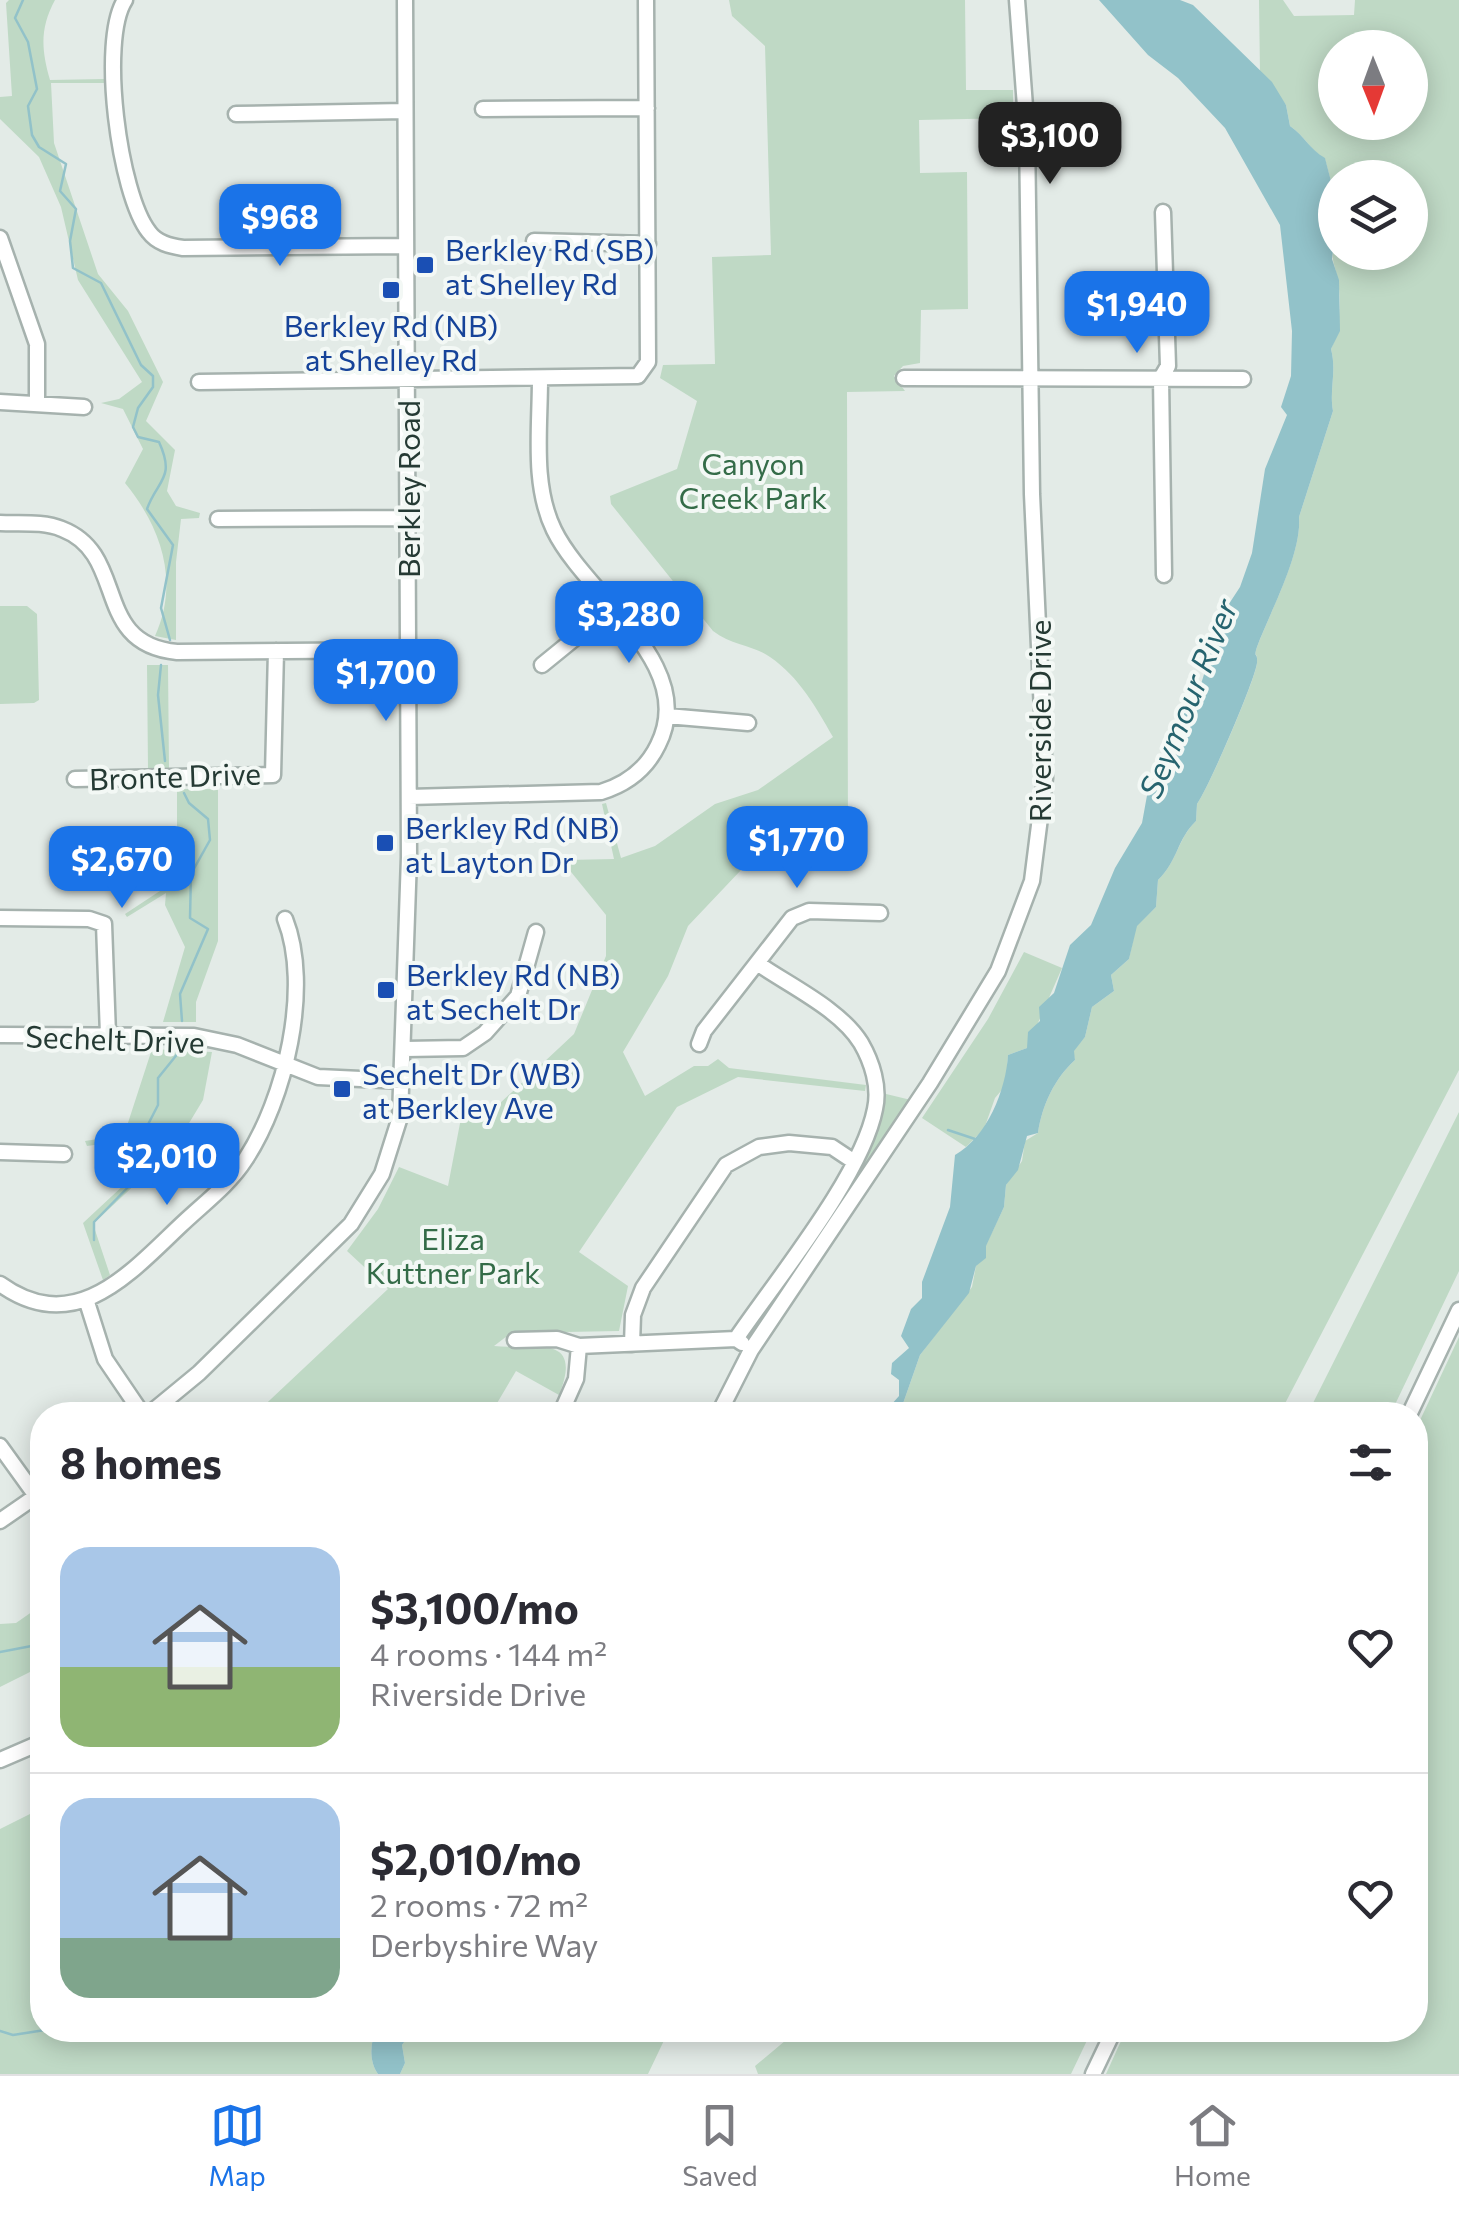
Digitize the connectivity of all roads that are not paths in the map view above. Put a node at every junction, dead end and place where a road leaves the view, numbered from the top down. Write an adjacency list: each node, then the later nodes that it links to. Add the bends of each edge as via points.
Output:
1 (126, 0): 13 (street, via 114,36 118,137 144,222 162,242 183,248)
2 (405, 0): 7 (street, Berkley Road)
3 (646, 0): 5 (street)
4 (1016, 0): 14 (street, Riverside Drive, via 1027,133)
5 (646, 108): 6 (street); 12 (street)
6 (483, 110)
7 (405, 111): 8 (street); 13 (street, Berkley Road)
8 (236, 114)
9 (1164, 212): 16 (street, via 1168,366)
10 (0, 238): 22 (street, via 36,344)
11 (534, 242): 12 (street)
12 (648, 244): 18 (street, via 648,362 638,376)
13 (406, 246): 19 (street, Berkley Road)
14 (1030, 376): 15 (street); 16 (street); 51 (street, Riverside Drive, via 1045,778 1032,882 998,971)
15 (904, 378)
16 (1161, 378): 17 (street); 27 (street)
17 (1243, 378)
18 (540, 379): 19 (street); 28 (street, via 541,479 549,518)
19 (407, 380): 20 (street); 24 (street, Berkley Road)
20 (199, 382)
21 (0, 402): 22 (street)
22 (37, 402): 23 (street)
23 (84, 407)
24 (408, 518): 25 (street); 29 (street, Berkley Road)
25 (218, 519)
26 (0, 524): 30 (street, via 46,524 76,536 101,566 126,631 147,646)
27 (1164, 575)
28 (612, 608): 31 (street); 32 (street, via 656,664)
29 (408, 650): 30 (street); 35 (street, Berkley Road)
30 (276, 651): 34 (street, Bronte Drive, via 273,775)
31 (542, 665)
32 (668, 716): 33 (street); 35 (street, via 647,764 601,792)
33 (748, 723)
34 (75, 779)
35 (409, 797): 44 (street, Berkley Road)
36 (880, 913): 40 (street, via 800,913)
37 (0, 918): 42 (street, via 89,918 104,924)
38 (285, 919): 45 (street, via 294,946)
39 (536, 932): 44 (street, via 518,996 485,1033 463,1048)
40 (758, 963): 43 (street); 49 (street, via 841,1020 869,1059 876,1104)
41 (0, 1035): 42 (street, Sechelt Drive)
42 (108, 1036): 45 (street, Sechelt Drive, via 217,1040)
43 (699, 1044)
44 (405, 1049): 46 (street, Berkley Road)
45 (286, 1066): 46 (street, Sechelt Drive, via 318,1077); 53 (street, via 236,1172 120,1283)
46 (404, 1080): 61 (street, Berkley Road, via 391,1152 351,1224)
47 (0, 1152): 48 (street)
48 (64, 1154)
49 (853, 1161): 50 (street); 57 (street, via 832,1147 789,1143 759,1147 726,1165 642,1288)
50 (838, 1188): 51 (street); 55 (street)
51 (852, 1198): 59 (street, Riverside Drive)
52 (0, 1284): 53 (street, via 42,1303)
53 (86, 1299): 60 (street, via 105,1359)
54 (1459, 1310): 64 (street)
55 (736, 1339): 57 (street); 59 (street)
56 (515, 1340): 58 (street)
57 (632, 1344): 58 (street)
58 (579, 1346): 62 (street)
59 (751, 1350): 63 (street, Riverside Drive)
60 (136, 1402)
61 (162, 1402)
62 (566, 1402)
63 (725, 1402)
64 (1415, 1402)
65 (0, 1446): 66 (street)
66 (30, 1483)
67 (30, 1500): 68 (street)
68 (0, 1521)
69 (30, 1747): 70 (street)
70 (0, 1760)
71 (1108, 2042): 72 (street)
72 (1093, 2074)

